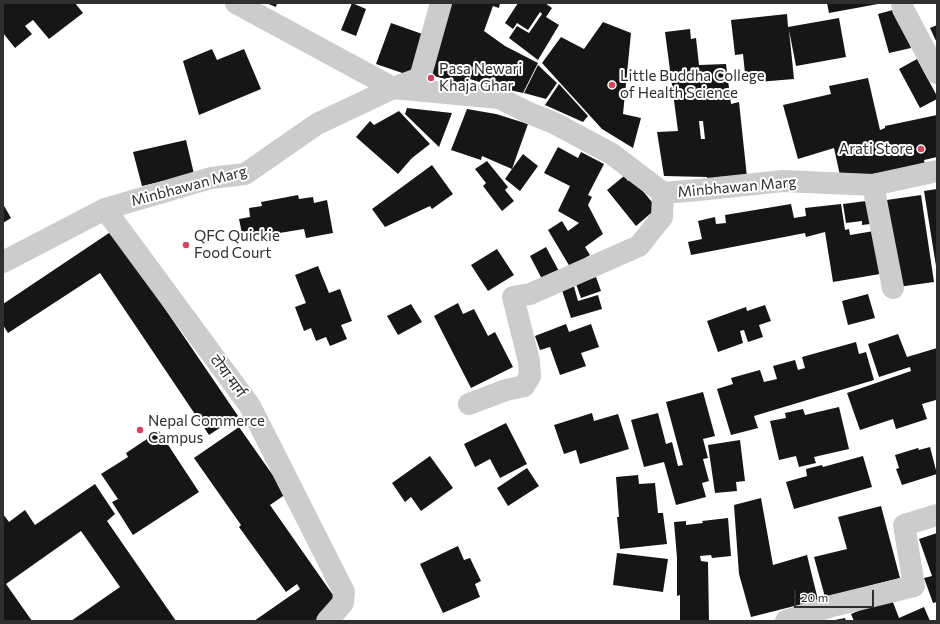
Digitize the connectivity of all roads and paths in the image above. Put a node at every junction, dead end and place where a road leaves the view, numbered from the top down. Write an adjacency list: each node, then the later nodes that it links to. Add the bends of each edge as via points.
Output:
1 (236, 3): 5 (street)
2 (441, 3): 5 (street, via 420,78)
3 (902, 3): 4 (street)
4 (937, 73)
5 (393, 88): 8 (street, Minbhawan Marg, via 499,98 554,123 612,154); 9 (street, Minbhawan Marg, via 317,124 245,174 211,178)
6 (937, 171): 7 (street, Minbhawan Marg)
7 (873, 185): 8 (street, Minbhawan Marg, via 783,180); 11 (street)
8 (663, 193): 12 (street, via 662,217 639,246 530,294 513,298 529,361 530,376 524,386)
9 (105, 209): 10 (street, Minbhawan Marg); 14 (street, टोया मार्ग, via 250,406 344,592 342,603)
10 (3, 262)
11 (893, 288)
12 (469, 404)
13 (937, 514): 15 (street, via 904,525 914,586 832,606)
14 (327, 621)
15 (786, 621)

